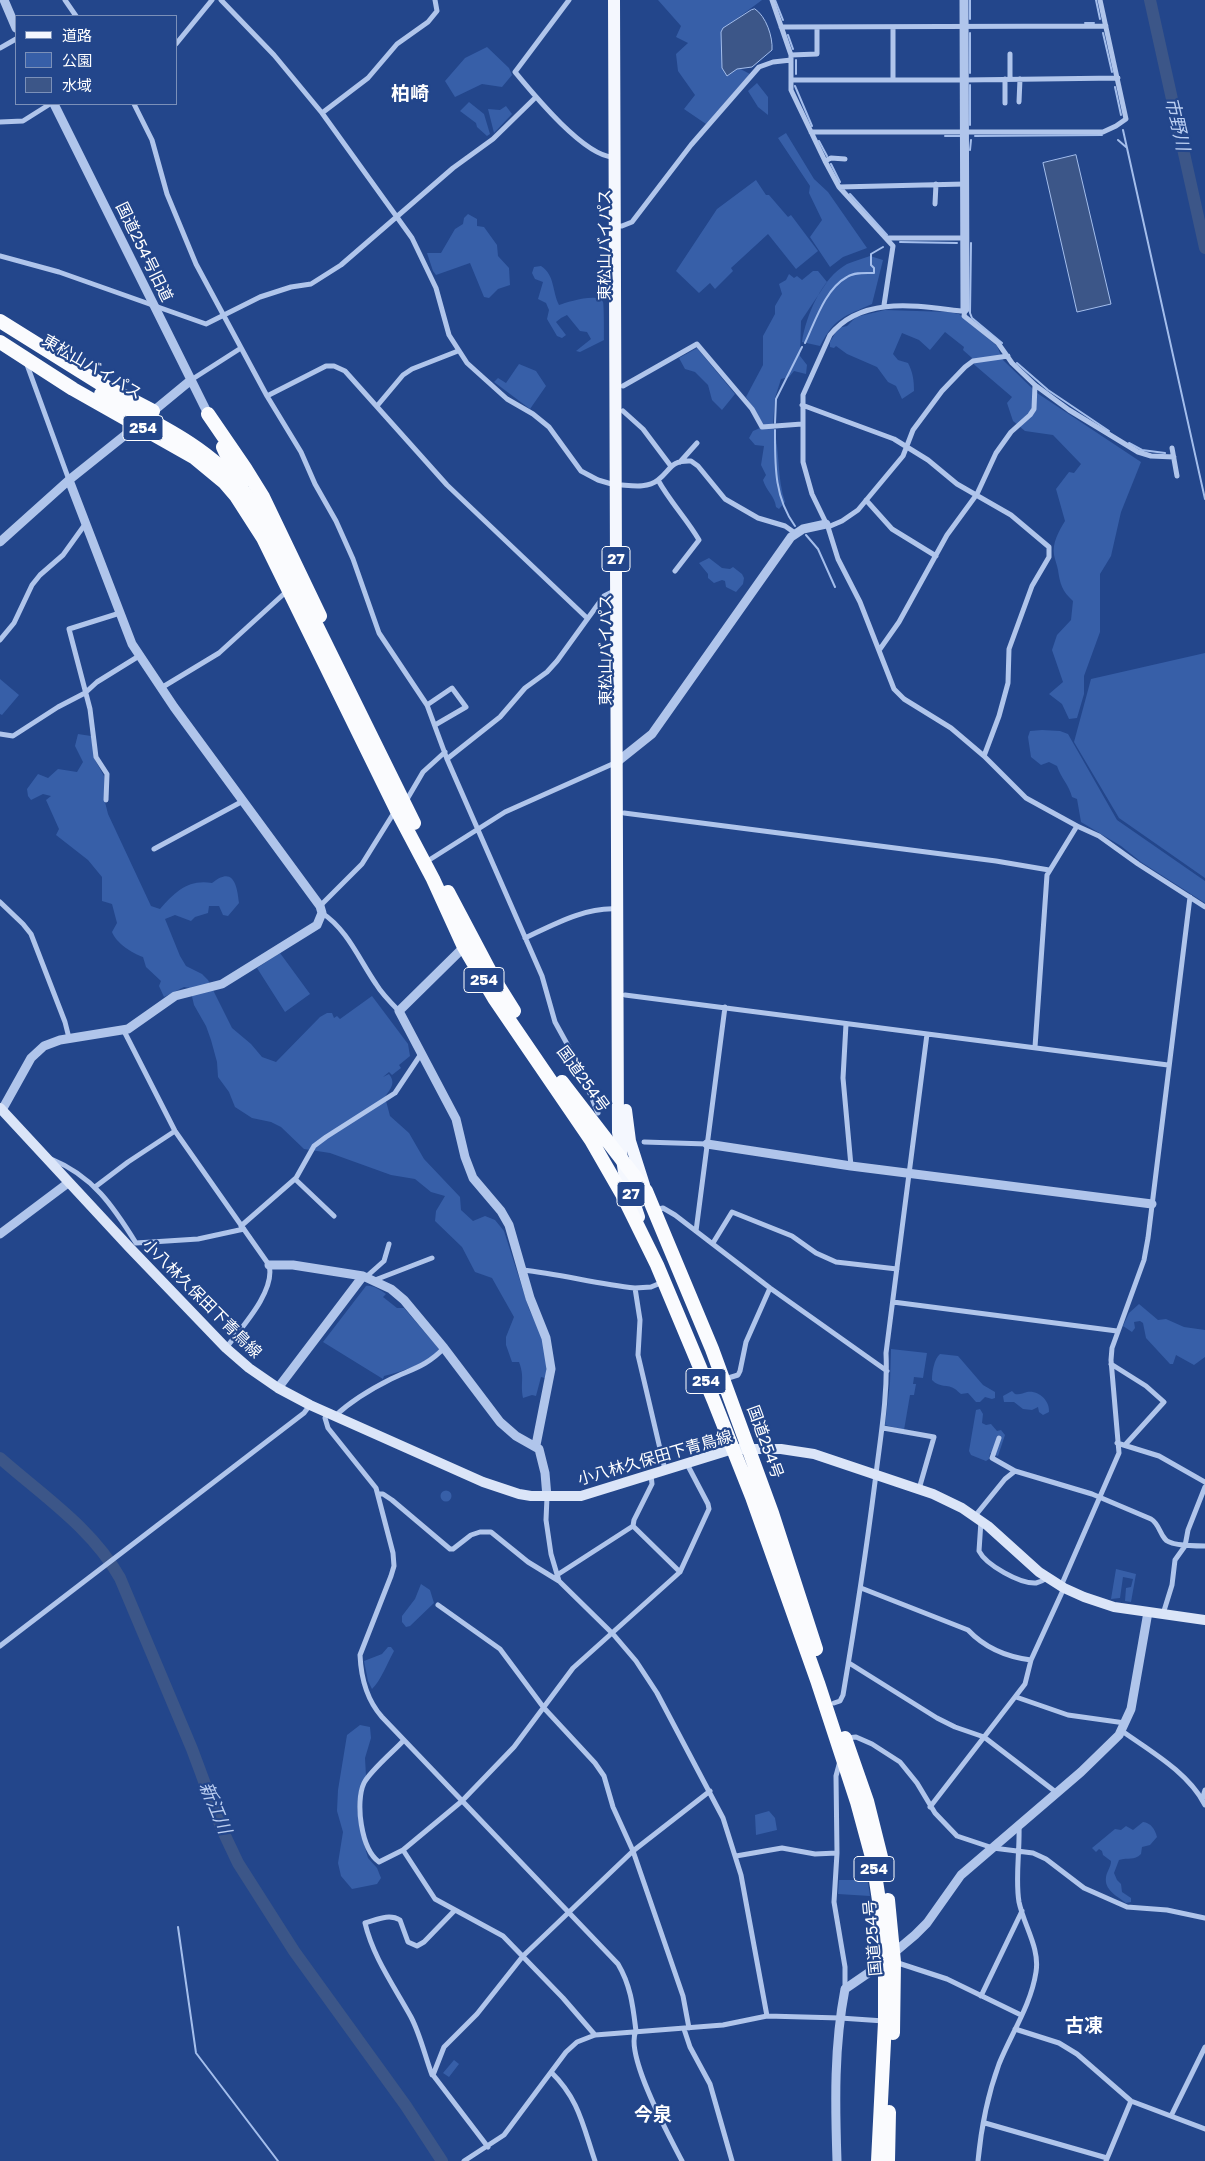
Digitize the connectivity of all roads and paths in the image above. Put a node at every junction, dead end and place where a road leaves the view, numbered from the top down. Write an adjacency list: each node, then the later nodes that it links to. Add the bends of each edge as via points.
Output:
1 (4, 0): 13 (street)
2 (65, 0): 12 (street)
3 (212, 0): 20 (street)
4 (221, 0): 36 (street, via 274,55)
5 (435, 0): 36 (street, via 436,11 428,22 397,44 368,78)
6 (569, 0): 30 (street, via 515,72)
7 (614, 0): 40 (main road, 東松山バイパス / 27)
8 (622, 0): 48 (main road, 東松山バイパス / 27)
9 (772, 0): 15 (street)
10 (964, 0): 18 (street)
11 (1100, 0): 14 (street)
12 (75, 15)
13 (15, 26)
14 (1106, 26): 18 (street); 24 (street)
15 (781, 27): 16 (street); 23 (street)
16 (817, 27): 17 (street); 23 (street, via 817,54)
17 (893, 27): 18 (street); 28 (street)
18 (964, 27): 29 (street)
19 (15, 40): 21 (street)
20 (178, 42)
21 (0, 48)
22 (1010, 54): 25 (street)
23 (791, 57): 27 (street); 48 (street, via 766,64 755,72 690,146 632,222)
24 (1118, 78): 26 (street); 39 (street, via 1126,119 1103,132)
25 (1007, 79): 26 (street); 29 (street); 32 (street)
26 (1020, 79): 31 (street)
27 (791, 80): 28 (street); 38 (street, via 791,90)
28 (893, 80): 29 (street)
29 (965, 80): 39 (street)
30 (536, 97): 40 (street, via 586,147 605,157); 47 (street, via 493,139 453,168)
31 (1019, 102)
32 (1005, 103)
33 (50, 105): 37 (street, via 22,121)
34 (52, 105): 52 (street, 国道254号旧道)
35 (134, 105): 55 (street, via 152,140 167,194 192,256)
36 (322, 113): 47 (street)
37 (0, 122)
38 (811, 132): 39 (street); 42 (street)
39 (965, 132): 44 (street)
40 (614, 157): 48 (main road, 東松山バイパス / 27)
41 (845, 159): 42 (street)
42 (825, 161): 45 (street)
43 (936, 184): 44 (street); 45 (street); 46 (street)
44 (965, 184): 50 (street)
45 (839, 187): 49 (street)
46 (935, 204)
47 (397, 217): 55 (street, via 341,265 311,284 260,297); 60 (street, via 426,266)
48 (619, 226): 65 (main road, 東松山バイパス / 27); 83 (main road, 東松山バイパス / 27)
49 (886, 238): 50 (street); 53 (street, via 894,251)
50 (965, 238): 54 (street)
51 (0, 256): 52 (street, via 59,272)
52 (152, 304): 55 (street, via 206,324); 63 (street, 国道254号旧道)
53 (884, 305): 54 (street); 67 (street, via 837,326 806,386)
54 (965, 309): 61 (street, via 964,316 998,343)
55 (224, 316): 59 (street)
56 (0, 321): 69 (highway)
57 (0, 332): 114 (highway, 東松山バイパス / 254, bridge, via 198,449 244,490 308,608)
58 (0, 342): 62 (highway, 東松山バイパス / 254)
59 (241, 348): 63 (street); 66 (street)
60 (458, 351): 68 (street, via 412,369); 83 (street, via 489,384 549,427 581,471 598,480)
61 (1008, 356): 64 (street); 75 (street, via 973,361 965,367 913,430)
62 (25, 359): 73 (highway, 東松山バイパス / 254); 81 (street)
63 (191, 380): 69 (street); 71 (street, 国道254号旧道)
64 (1035, 385): 77 (street, via 1138,452); 85 (street, via 1034,409 996,452)
65 (623, 386): 70 (main road, 東松山バイパス / 27); 72 (street, via 698,344 752,409 762,427)
66 (267, 396): 68 (street, via 321,368 334,366 345,371); 105 (street, via 301,452 314,484 336,521 353,558 378,633)
67 (802, 405): 72 (street); 75 (street, via 894,439)
68 (377, 406): 99 (street, via 447,485)
69 (153, 412): 73 (street)
70 (623, 412): 79 (street, via 643,429); 83 (main road, 東松山バイパス / 27)
71 (208, 414): 84 (highway); 86 (highway)
72 (802, 424): 89 (street, via 806,480)
73 (137, 425): 81 (street); 91 (highway, 東松山バイパス / 254, via 195,458 224,482)
74 (697, 443): 78 (street)
75 (906, 447): 85 (street); 87 (street)
76 (1172, 448): 77 (street)
77 (1174, 457): 80 (street)
78 (680, 462): 79 (street); 90 (street, via 695,463 725,499 740,509)
79 (670, 465): 82 (street)
80 (1177, 476)
81 (69, 480): 88 (street); 92 (street)
82 (658, 480): 83 (street, via 643,486); 94 (street, via 699,540)
83 (619, 485): 97 (main road, 東松山バイパス / 27); 111 (main road, 東松山バイパス / 27)
84 (259, 492): 86 (highway, via 250,491); 95 (highway)
85 (977, 494): 93 (street); 109 (street, via 1011,515 1047,545 1050,553 1032,586 1009,649 1008,683)
86 (246, 499): 91 (highway)
87 (866, 500): 89 (street, via 851,516); 93 (street, via 892,529)
88 (87, 522): 98 (street); 100 (street, via 63,555 32,585 14,623)
89 (827, 525): 90 (street); 101 (street, via 838,559)
90 (795, 533): 111 (street, via 652,734)
91 (263, 538): 96 (highway, 東松山バイパス / 254)
92 (0, 542)
93 (936, 556): 101 (street)
94 (675, 571)
95 (304, 583): 96 (highway, via 299,593); 114 (highway, via 390,760)
96 (288, 590): 103 (street, via 219,653); 114 (highway, 東松山バイパス / 254)
97 (617, 590): 99 (street, via 604,596); 111 (main road, 東松山バイパス / 27)
98 (120, 613): 102 (street); 104 (street, via 69,629)
99 (587, 618): 110 (street, via 547,672 525,688 500,717)
100 (0, 640)
101 (880, 649): 109 (street, via 888,677 898,695 950,728)
102 (140, 656): 103 (street); 104 (street)
103 (162, 688): 113 (street)
104 (85, 693): 107 (street, via 13,736); 112 (street, via 94,728 96,758 107,774)
105 (426, 705): 106 (street); 106 (street, via 452,688 466,707)
106 (435, 725): 108 (street)
107 (0, 734)
108 (445, 752): 110 (street); 114 (street, via 423,772)
109 (984, 756): 116 (street, via 1026,798)
110 (447, 759): 117 (street)
111 (620, 760): 115 (main road, 東松山バイパス / 27); 117 (street, via 505,812); 124 (main road, 東松山バイパス / 27)
112 (106, 800)
113 (243, 801): 118 (street); 125 (street)
114 (400, 806): 119 (highway, 国道254号 / 254); 125 (street, via 362,864)
115 (624, 813): 120 (street); 128 (main road, 東松山バイパス / 27)
116 (1077, 826): 120 (street); 121 (street, via 1099,836)
117 (478, 828): 119 (street); 126 (street)
118 (154, 849)
119 (428, 861): 127 (highway, 国道254号 / 254); 142 (highway, 国道254号 / 254, via 494,979)
120 (1049, 870): 135 (street)
121 (1190, 898): 123 (street); 137 (street)
122 (0, 902): 134 (street, via 31,934)
123 (1205, 907)
124 (618, 909): 126 (street, via 562,920); 140 (main road, 東松山バイパス / 27)
125 (321, 910): 130 (street, via 332,919 376,985); 132 (street, via 317,925 222,984 175,996)
126 (525, 938): 139 (street, via 542,976 556,1022)
127 (464, 947): 130 (street); 142 (highway, 国道254号 / 254, via 494,998)
128 (625, 995): 129 (street); 140 (main road, 東松山バイパス / 27)
129 (725, 1007): 131 (street); 145 (street)
130 (399, 1011): 136 (street)
131 (846, 1024): 133 (street); 148 (street, via 843,1078)
132 (124, 1030): 134 (street); 141 (street)
133 (927, 1034): 135 (street); 149 (street)
134 (69, 1038): 138 (street, via 44,1046 31,1058)
135 (1035, 1047): 137 (street)
136 (421, 1054): 150 (street, via 395,1093 314,1146); 167 (street, via 456,1119 473,1178 509,1224)
137 (1168, 1065): 154 (street)
138 (1, 1109): 146 (main road, 小八林久保田下青鳥線)
139 (598, 1113)
140 (622, 1119): 142 (main road, via 612,1130); 143 (main road, 27); 153 (main road, 27)
141 (175, 1132): 152 (street); 157 (street)
142 (594, 1134): 143 (highway, 国道254号 / 254); 165 (highway, 国道254号 / 254)
143 (613, 1139): 147 (highway, 国道254号 / 254)
144 (644, 1142): 145 (street)
145 (707, 1144): 148 (street); 158 (street)
146 (44, 1156): 151 (main road, 小八林久保田下青鳥線); 152 (street, via 71,1167)
147 (621, 1159): 153 (highway, 国道254号 / 254); 165 (main road, 27)
148 (851, 1166): 149 (street)
149 (910, 1173): 154 (street); 166 (street)
150 (295, 1179): 156 (street); 157 (street)
151 (68, 1183): 159 (street); 162 (main road, 小八林久保田下青鳥線)
152 (95, 1187): 162 (street, via 120,1216)
153 (646, 1191): 155 (highway, 国道254号 / 254)
154 (1152, 1204): 174 (street, via 1144,1260)
155 (654, 1210): 158 (street, via 663,1208); 179 (highway, 国道254号 / 254)
156 (334, 1216)
157 (242, 1228): 162 (street, via 198,1240); 164 (street)
158 (696, 1231): 161 (street)
159 (0, 1234)
160 (389, 1244): 168 (street, via 384,1261)
161 (713, 1244): 166 (street, via 732,1212 792,1236 836,1262); 172 (street)
162 (132, 1245): 175 (main road, 小八林久保田下青鳥線)
163 (432, 1258): 169 (street)
164 (269, 1265): 168 (street, via 292,1265); 175 (street, via 267,1289)
165 (657, 1265): 170 (highway, 国道254号 / 254)
166 (897, 1269): 173 (street)
167 (521, 1270): 171 (street); 186 (street, via 546,1338 551,1369)
168 (364, 1276): 169 (street); 180 (street)
169 (375, 1280): 176 (street, via 404,1300)
170 (664, 1282): 171 (street); 189 (highway, 国道254号 / 254)
171 (635, 1288): 191 (street, via 640,1320 638,1355)
172 (770, 1288): 178 (street); 179 (street, via 746,1342 738,1375)
173 (893, 1302): 174 (street); 178 (street, via 886,1353)
174 (1117, 1331): 177 (street)
175 (226, 1348): 180 (main road, 小八林久保田下青鳥線)
176 (444, 1348): 182 (street, via 424,1365 381,1384); 186 (street, via 500,1422)
177 (1111, 1364): 185 (street); 187 (street, via 1146,1386 1164,1402)
178 (887, 1371): 183 (street)
179 (723, 1379): 188 (highway, 国道254号 / 254)
180 (278, 1388): 181 (main road, 小八林久保田下青鳥線)
181 (310, 1406): 182 (main road, 小八林久保田下青鳥線); 216 (street)
182 (331, 1414): 198 (street, via 325,1418 328,1428 373,1483); 199 (main road, 小八林久保田下青鳥線, via 482,1482 519,1494)
183 (883, 1428): 194 (street); 197 (street, via 934,1436)
184 (999, 1438): 192 (street, via 992,1458)
185 (1117, 1443): 187 (street); 200 (street, via 1119,1453)
186 (536, 1445): 199 (street, via 542,1455)
187 (1125, 1445): 195 (street, via 1159,1456)
188 (748, 1448): 189 (main road, 小八林久保田下青鳥線); 194 (main road, 小八林久保田下青鳥線, via 814,1454); 220 (highway, 国道254号 / 254)
189 (733, 1449): 190 (main road, 小八林久保田下青鳥線); 226 (highway, 国道254号 / 254, via 801,1632)
190 (687, 1463): 191 (main road, 小八林久保田下青鳥線); 205 (street, via 709,1509)
191 (665, 1470): 193 (main road, 小八林久保田下青鳥線)
192 (1015, 1471): 200 (street); 201 (street, via 1005,1479)
193 (651, 1475): 199 (main road, 小八林久保田下青鳥線, via 588,1494); 202 (street, via 652,1484)
194 (876, 1475): 197 (main road, 小八林久保田下青鳥線); 210 (street)
195 (1205, 1482)
196 (1205, 1487): 203 (street)
197 (919, 1490): 201 (main road, 小八林久保田下青鳥線, via 946,1500)
198 (378, 1494): 208 (street, via 392,1500 450,1549 470,1535 491,1532 528,1562); 225 (street, via 394,1553 394,1566 360,1655 361,1668 366,1693 374,1708)
199 (547, 1497): 206 (street, via 546,1520)
200 (1099, 1497): 203 (street, via 1151,1519 1166,1541); 209 (street)
201 (978, 1518): 207 (main road, 小八林久保田下青鳥線); 207 (street, via 979,1551 988,1562 1026,1582 1036,1583)
202 (633, 1526): 205 (street); 206 (street)
203 (1185, 1546): 204 (street); 213 (street, via 1175,1560)
204 (1205, 1546)
205 (680, 1572): 215 (street)
206 (557, 1575): 208 (street)
207 (1048, 1578): 209 (main road, 小八林久保田下青鳥線)
208 (559, 1581): 215 (street)
209 (1062, 1587): 212 (main road, 小八林久保田下青鳥線, via 1114,1607); 217 (street)
210 (861, 1588): 217 (street, via 968,1630 979,1642 1011,1658); 218 (street)
211 (438, 1605): 221 (street, via 500,1650)
212 (1148, 1612): 213 (main road, 小八林久保田下青鳥線); 222 (street, via 1134,1696)
213 (1163, 1614): 214 (main road, 小八林久保田下青鳥線)
214 (1205, 1620)
215 (613, 1634): 221 (street, via 573,1668); 228 (street, via 656,1691)
216 (0, 1646)
217 (1031, 1660): 219 (street, via 1025,1684)
218 (849, 1663): 220 (street, via 843,1695); 223 (street, via 954,1727)
219 (1016, 1697): 222 (street, via 1068,1715); 223 (street)
220 (834, 1703): 224 (highway, 国道254号 / 254)
221 (544, 1708): 230 (street, via 514,1747); 236 (street, via 604,1776 613,1807)
222 (1124, 1727): 229 (street, via 1111,1744); 231 (street, via 1178,1773)
223 (984, 1737): 229 (street); 232 (street)
224 (846, 1739): 232 (street, via 856,1737 866,1741 900,1762 914,1778); 245 (highway, 国道254号 / 254, via 867,1801 886,1880)
225 (404, 1740): 230 (street); 235 (street, via 365,1780 360,1802 364,1835 373,1858 379,1862)
226 (842, 1757): 238 (street, via 836,1776); 245 (highway, 国道254号 / 254, via 871,1854)
227 (1205, 1790): 231 (street)
228 (710, 1791): 236 (street); 239 (street)
229 (1057, 1793): 233 (street)
230 (462, 1801): 235 (street); 242 (street)
231 (1204, 1802)
232 (930, 1807): 234 (street, via 957,1836)
233 (1019, 1826): 234 (street); 237 (street)
234 (993, 1848): 237 (street); 245 (street, via 955,1882 927,1923)
235 (403, 1850): 240 (street, via 435,1899)
236 (633, 1851): 242 (street); 252 (street, via 683,1996)
237 (1020, 1851): 241 (street, via 1019,1897); 243 (street, via 1046,1859 1084,1888 1127,1907 1168,1910)
238 (837, 1853): 239 (street, via 815,1854 782,1848); 246 (street, via 834,1902 845,1967)
239 (736, 1856): 249 (street)
240 (455, 1910): 244 (street, via 495,1931); 258 (street, via 418,1946 408,1942 397,1918 387,1917 365,1923 369,1940 412,2018)
241 (1022, 1911): 247 (street); 248 (street, via 1037,1961 1034,1982)
242 (569, 1913): 244 (street); 254 (street, via 618,1964 626,1978 632,1996)
243 (1205, 1918)
244 (523, 1956): 255 (street); 258 (street, via 477,2014 444,2047)
245 (891, 1958): 246 (street); 247 (street, via 948,1979); 251 (highway, 国道254号 / 254); 271 (highway, 国道254号 / 254, via 895,2012)
246 (845, 1989): 250 (street)
247 (981, 1996): 248 (street)
248 (1022, 2015): 253 (street)
249 (767, 2016): 250 (street); 252 (street)
250 (840, 2018): 251 (street); 269 (street, via 835,2090)
251 (885, 2022): 270 (highway, 国道254号 / 254)
252 (686, 2029): 254 (street); 268 (street, via 690,2047 710,2084)
253 (1015, 2029): 259 (street, via 1058,2043 1077,2054); 261 (street, via 999,2065)
254 (636, 2031): 255 (street); 267 (street, via 639,2064 651,2101)
255 (595, 2035): 257 (street, via 577,2042)
256 (1205, 2047): 260 (street)
257 (552, 2072): 263 (street, via 504,2135); 266 (street, via 576,2103)
258 (432, 2075): 263 (street)
259 (1131, 2101): 260 (street); 264 (street)
260 (1171, 2116): 262 (street)
261 (985, 2123): 264 (street); 272 (street)
262 (1205, 2130)
263 (488, 2147): 265 (street)
264 (1106, 2159)
265 (464, 2161)
266 (595, 2161)
267 (682, 2161)
268 (732, 2161)
269 (838, 2161)
270 (878, 2161)
271 (888, 2161)
272 (978, 2161)

